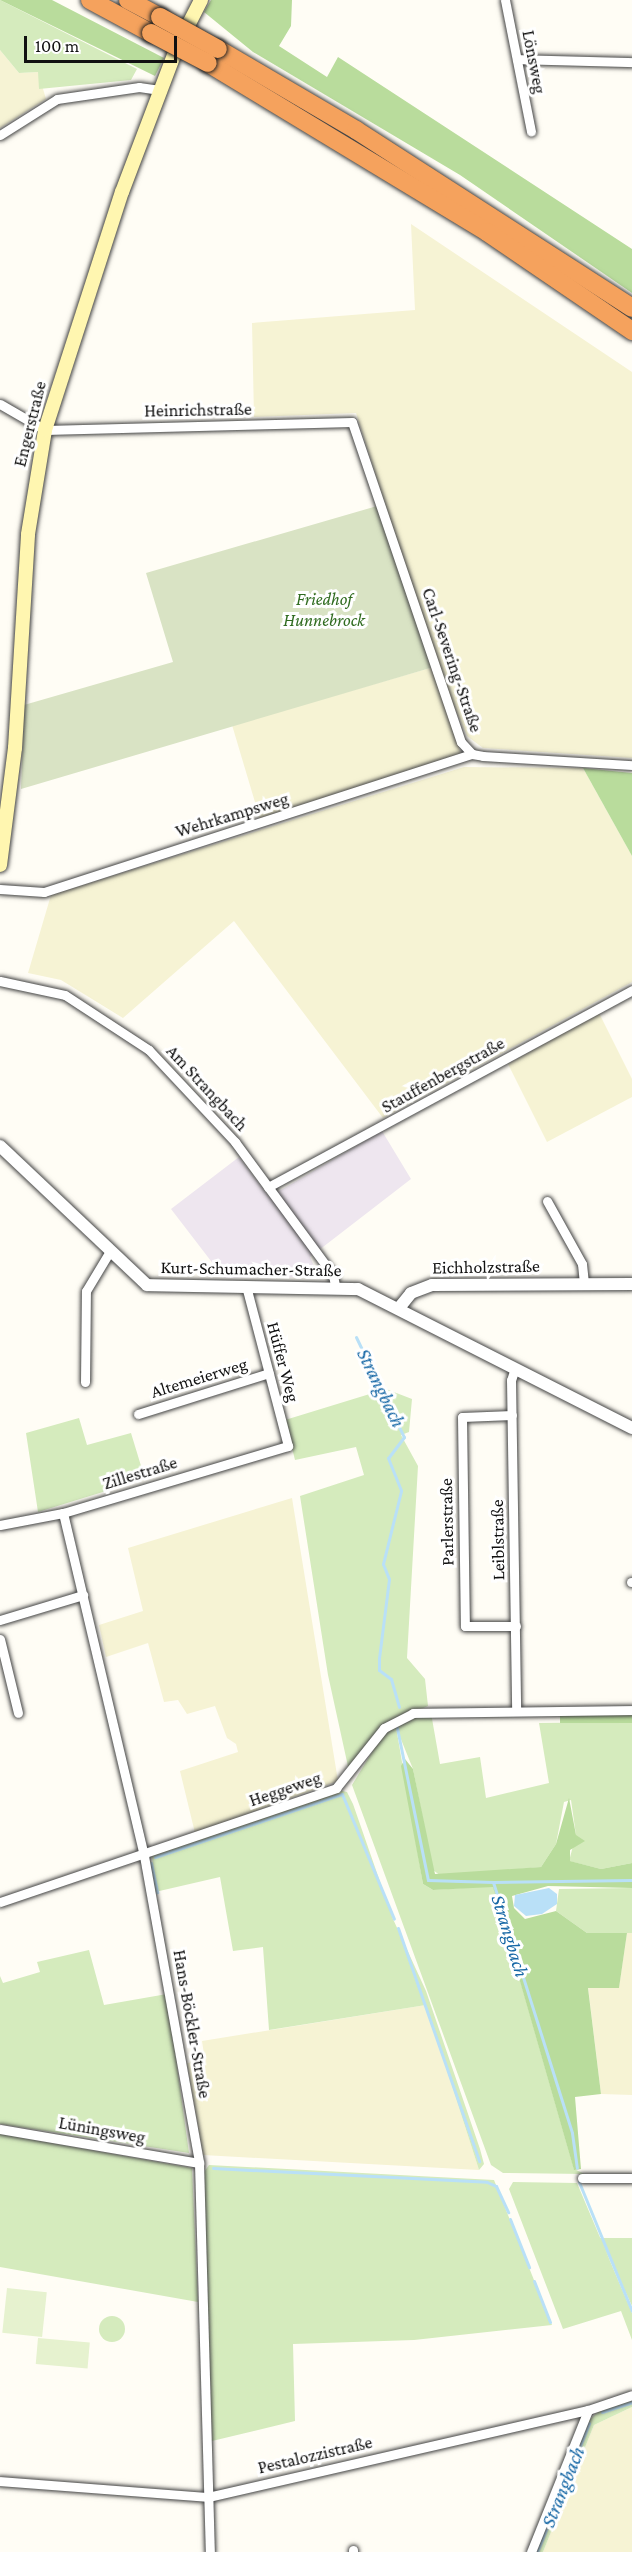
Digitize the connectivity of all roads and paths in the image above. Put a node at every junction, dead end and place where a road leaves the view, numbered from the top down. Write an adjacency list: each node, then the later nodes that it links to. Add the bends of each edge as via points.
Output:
1 (90, 0): 5 (highway)
2 (128, 0): 5 (highway)
3 (201, 0): 9 (main road, Engerstraße)
4 (505, 0): 7 (street, Lönsweg)
5 (156, 25): 6 (highway, bridge)
6 (213, 56): 12 (highway, via 356,130); 13 (highway, via 487,232)
7 (517, 59): 8 (street); 10 (street, Lönsweg)
8 (632, 62)
9 (160, 90): 11 (street, via 139,87 57,99); 16 (main road, Engerstraße)
10 (531, 131)
11 (0, 135)
12 (632, 308)
13 (632, 331)
14 (0, 404): 16 (street)
15 (352, 422): 16 (street, Heinrichstraße); 17 (street, Carl-Severing-Straße, via 461,741)
16 (45, 430): 19 (main road, Engerstraße, via 28,534)
17 (472, 754): 18 (street, Carl-Severing-Straße); 21 (street, Wehrkampsweg, via 44,892)
18 (632, 765)
19 (6, 785): 20 (main road, Engerstraße)
20 (0, 865)
21 (0, 890)
22 (0, 981): 25 (street, Am Strangbach, via 65,994 149,1050 235,1142)
23 (632, 990): 25 (street, Stauffenbergstraße)
24 (0, 1146): 27 (street, Kurt-Schumacher-Straße)
25 (268, 1187): 30 (street, Am Strangbach)
26 (547, 1201): 28 (street, via 582,1264)
27 (110, 1251): 31 (street, Kurt-Schumacher-Straße, via 147,1285); 35 (street, via 86,1291)
28 (584, 1284): 29 (street, Eichholzstraße); 32 (street, Eichholzstraße, via 432,1285 411,1293)
29 (632, 1284)
30 (335, 1285): 31 (street, Kurt-Schumacher-Straße); 32 (street, Kurt-Schumacher-Straße)
31 (246, 1286): 34 (street, Hüffer Weg)
32 (399, 1308): 33 (street, Kurt-Schumacher-Straße)
33 (515, 1368): 37 (street, Leiblstraße); 38 (street, Kurt-Schumacher-Straße)
34 (269, 1373): 36 (street, Altemeierweg); 39 (street, Hüffer Weg)
35 (85, 1382)
36 (138, 1414)
37 (512, 1415): 44 (street, Leiblstraße); 44 (street, Parlerstraße, via 462,1417 465,1626)
38 (632, 1428)
39 (288, 1446): 40 (street, Zillestraße)
40 (63, 1513): 41 (street, Zillestraße); 42 (street, Hans-Böckler-Straße)
41 (0, 1525)
42 (83, 1595): 43 (street); 49 (street, Hans-Böckler-Straße)
43 (0, 1620)
44 (516, 1626): 47 (street, Leiblstraße)
45 (0, 1640): 48 (street)
46 (632, 1710): 47 (street, Heggeweg)
47 (516, 1711): 49 (street, Heggeweg, via 414,1713 384,1728 336,1788)
48 (18, 1713)
49 (144, 1856): 50 (street, Heggeweg); 52 (street, Hans-Böckler-Straße)
50 (0, 1902)
51 (0, 2129): 52 (street, Lüningsweg)
52 (199, 2163): 58 (street, Hans-Böckler-Straße)
53 (582, 2178): 54 (street)
54 (632, 2178)
55 (632, 2395): 56 (street, Pestalozzistraße)
56 (588, 2410): 58 (street, Pestalozzistraße); 60 (street)
57 (0, 2481): 58 (street, Pestalozzistraße)
58 (208, 2497): 59 (street, Hans-Böckler-Straße)
59 (210, 2552)
60 (531, 2552)

